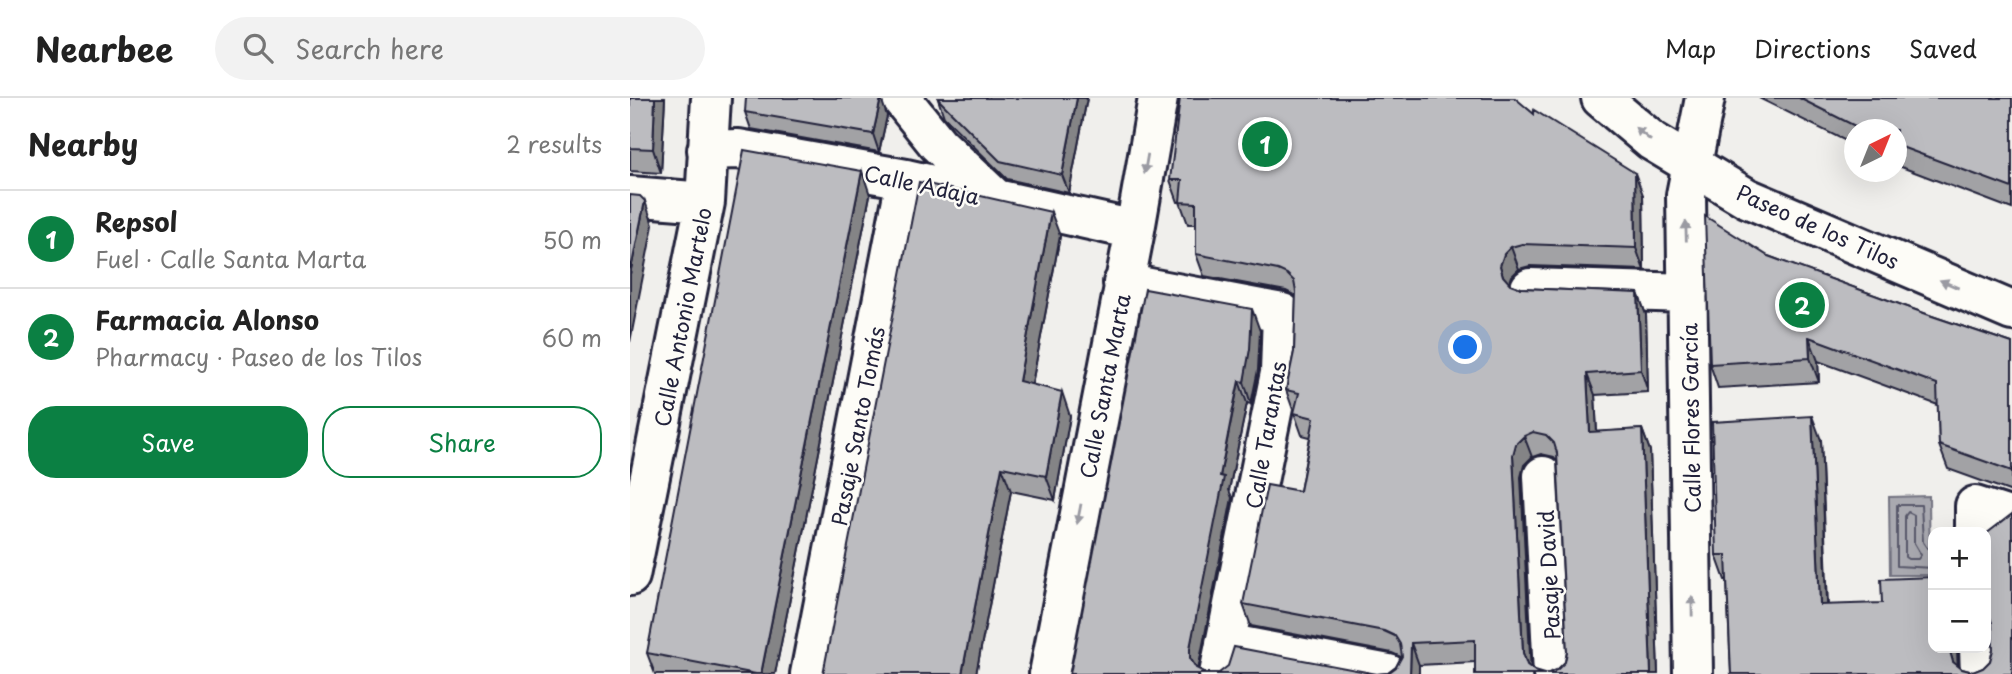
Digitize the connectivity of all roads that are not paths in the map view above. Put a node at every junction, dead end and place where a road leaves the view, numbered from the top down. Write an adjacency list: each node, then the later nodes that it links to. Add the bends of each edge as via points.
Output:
1 (711, 98): 6 (street, Calle Antonio Martelo)
2 (901, 98): 10 (street, via 938,144)
3 (1158, 98): 12 (street, Calle Santa Marta, one-way to 12)
4 (1601, 98): 7 (street, Paseo de los Tilos, one-way to 4, via 1652,141)
5 (1705, 98): 7 (street, Calle Flores García)
6 (708, 150): 8 (street, Calle Adaja, via 738,149); 11 (street, Calle Antonio Martelo)
7 (1691, 163): 15 (street, Calle Flores García, one-way to 7, via 1686,195); 16 (street, Paseo de los Tilos, one-way to 7, via 1747,198)
8 (906, 179): 10 (street, Calle Adaja); 23 (street, Pasaje Santo Tomás)
9 (630, 196): 11 (street)
10 (996, 199): 12 (street, Calle Adaja)
11 (705, 202): 20 (street, Calle Antonio Martelo)
12 (1135, 230): 13 (street, Calle Santa Marta)
13 (1123, 283): 22 (street, Calle Tarantas, via 1282,313 1280,373); 24 (street, Calle Santa Marta, one-way to 24)
14 (1530, 288): 15 (street)
15 (1688, 293): 27 (street, Calle Flores García, one-way to 15)
16 (2012, 311)
17 (1543, 477): 26 (street, Pasaje David)
18 (2012, 518): 19 (street, via 1975,506)
19 (1975, 527)
20 (630, 576)
21 (1979, 653): 28 (street)
22 (1222, 659): 25 (street)
23 (810, 674)
24 (1049, 674)
25 (1388, 674)
26 (1553, 674)
27 (1693, 674)
28 (1980, 674)

